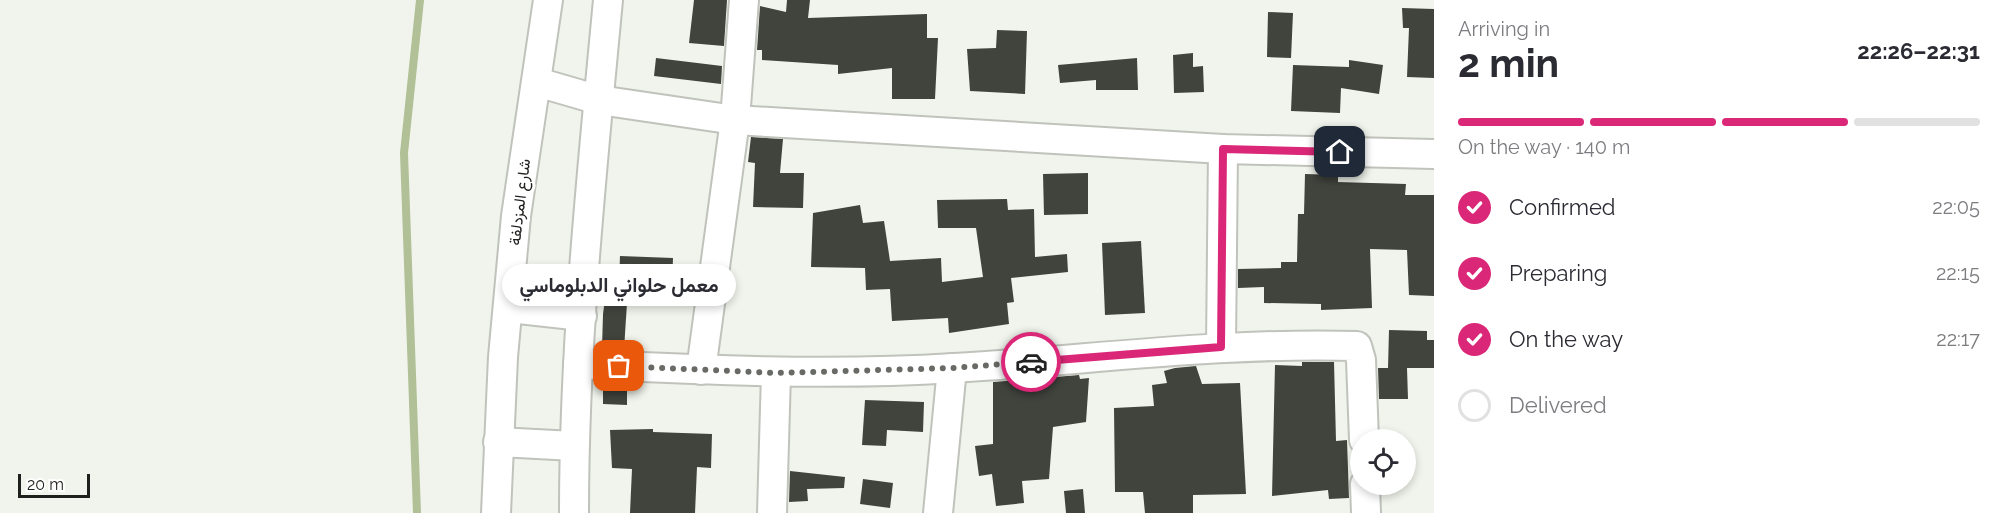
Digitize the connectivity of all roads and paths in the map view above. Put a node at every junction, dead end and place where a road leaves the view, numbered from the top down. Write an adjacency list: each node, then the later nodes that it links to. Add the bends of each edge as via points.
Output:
1 (548, 0): 4 (street, شارع المزدلفة)
2 (608, 0): 5 (street)
3 (744, 0): 6 (street)
4 (537, 82): 5 (street); 9 (street, شارع المزدلفة, via 516,216)
5 (599, 99): 6 (street); 10 (street)
6 (735, 120): 7 (street); 14 (street)
7 (1223, 149): 8 (street); 11 (street)
8 (1434, 154)
9 (508, 308): 10 (street); 17 (street, شارع المزدلفة)
10 (582, 316): 12 (street)
11 (1221, 347): 13 (street); 16 (street, via 1357,346)
12 (578, 364): 14 (street); 18 (street)
13 (952, 368): 15 (street); 23 (street)
14 (700, 370): 15 (street)
15 (776, 373): 22 (street)
16 (1364, 429)
17 (498, 442): 18 (street); 20 (street, شارع المزدلفة)
18 (574, 446): 21 (street)
19 (1365, 495): 24 (street)
20 (496, 513)
21 (574, 513)
22 (772, 513)
23 (938, 513)
24 (1366, 513)

